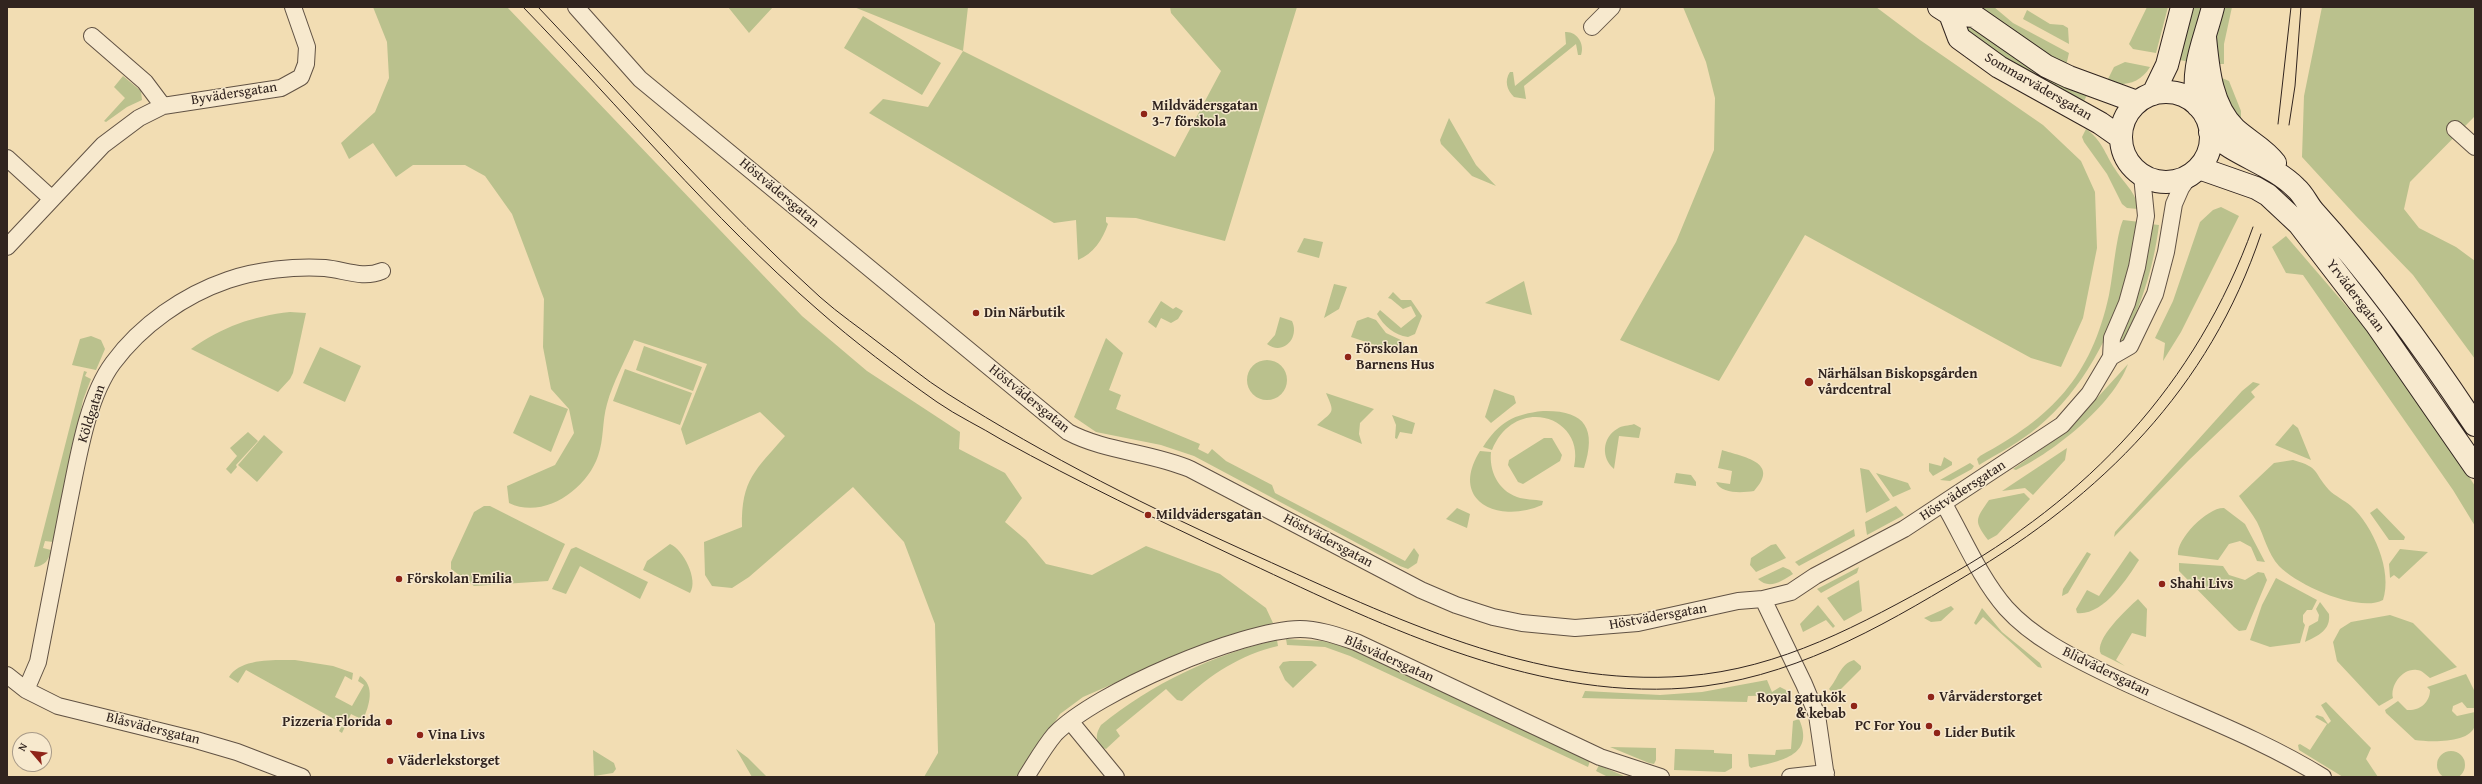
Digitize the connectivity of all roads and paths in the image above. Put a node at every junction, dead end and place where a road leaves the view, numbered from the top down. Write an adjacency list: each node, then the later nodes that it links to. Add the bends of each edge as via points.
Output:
1 (293, 7): 11 (street, Byvädersgatan, via 307,48 306,64 301,77 281,88)
2 (576, 7): 28 (street, Höstvädersgatan, via 640,79 1068,432 1088,442 1154,456 1190,469 1421,590 1456,605 1507,620 1575,628 1609,627 1652,621 1738,601)
3 (1612, 7): 7 (street)
4 (2182, 7): 10 (street, via 2167,65)
5 (2213, 7): 9 (street)
6 (1944, 10): 10 (street, Sommarvädersgatan, via 1974,16 2046,66 2097,89); 15 (street, Sommarvädersgatan, via 1959,38 1999,67 2100,123)
7 (1592, 27)
8 (92, 36): 11 (street, via 145,82)
9 (2205, 37): 12 (street, via 2195,71 2194,87); 20 (street, via 2208,73 2224,116 2234,128 2270,156)
10 (2145, 98): 12 (street, via 2167,92 2180,94); 15 (street, via 2126,115)
11 (164, 106): 21 (street, Byvädersgatan, via 115,133)
12 (2198, 106): 14 (street, via 2206,118)
13 (2455, 129): 16 (street)
14 (2210, 132): 18 (street, via 2209,151); 20 (street, Yrvädersgatan, via 2238,152)
15 (2120, 137): 19 (street, via 2126,160)
16 (2475, 147)
17 (7, 158): 21 (street)
18 (2195, 172): 19 (street, via 2170,182 2156,182); 24 (street, Höstvädersgatan, via 2181,188 2174,204 2166,252 2155,294 2130,346); 26 (street, Yrvädersgatan, via 2256,188 2268,195 2299,224 2376,324)
19 (2142, 176): 24 (street, Höstvädersgatan, via 2146,216 2143,236 2127,303 2112,338)
20 (2283, 176): 25 (street, Yrvädersgatan, via 2304,196 2308,205 2344,245 2404,324)
21 (52, 199): 22 (street, Byvädersgatan)
22 (7, 247)
23 (382, 271): 30 (street, Köldgatan, via 371,275 327,268 308,269 278,271 228,280 159,316 140,331 120,354 98,391 91,410 78,461 38,662)
24 (2111, 357): 27 (street, Höstvädersgatan, via 2089,394 2062,425)
25 (2475, 425)
26 (2475, 467)
27 (1944, 504): 28 (street, Höstvädersgatan, via 1791,592); 38 (street, Blidvädersgatan, via 1992,590 2007,609 2058,649 2127,684 2282,752)
28 (1763, 599): 32 (street, via 1816,715)
29 (7, 675): 30 (street, Blåsvädersgatan)
30 (26, 690): 33 (street, Blåsvädersgatan, via 58,706 196,740 237,752)
31 (1070, 721): 34 (street, Blåsvädersgatan, via 1046,746); 35 (street); 36 (street, Blåsvädersgatan, via 1116,692 1227,644 1280,631 1314,630 1356,642 1600,757)
32 (1826, 775): 37 (street)
33 (302, 777)
34 (1026, 777)
35 (1116, 777)
36 (1661, 777)
37 (1790, 777)
38 (2323, 777)

